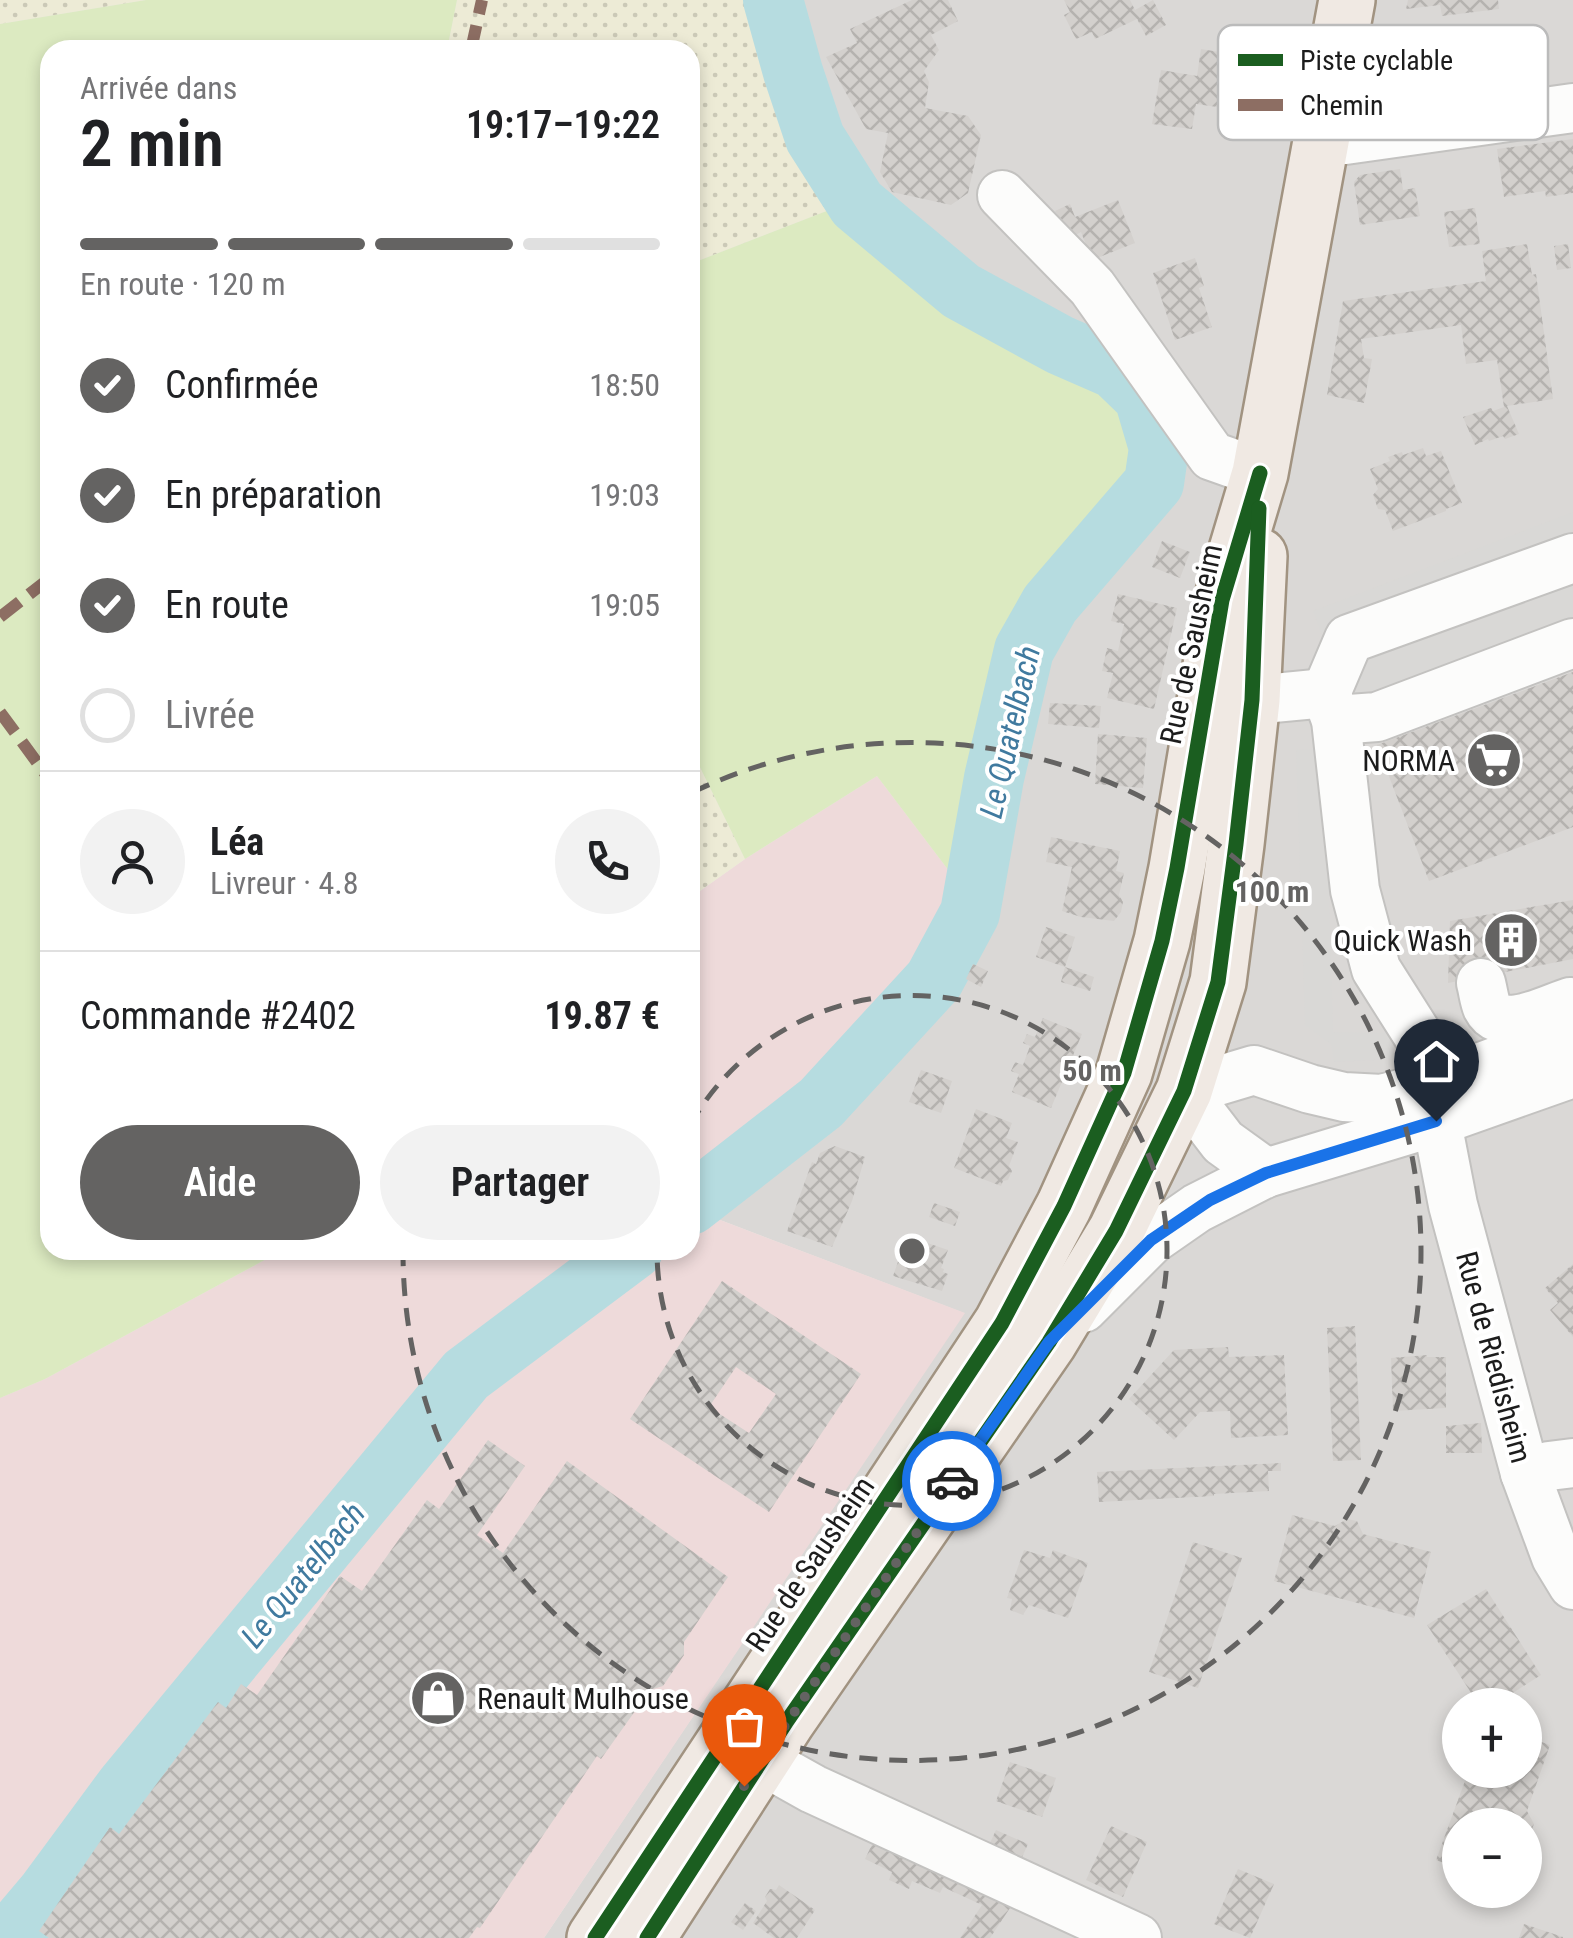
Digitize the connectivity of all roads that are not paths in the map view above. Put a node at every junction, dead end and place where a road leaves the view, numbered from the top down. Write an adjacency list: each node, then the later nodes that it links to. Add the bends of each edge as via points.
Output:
1 (1347, 0): 2 (main road, Rue de Sausheim)
2 (1342, 25)
3 (1573, 108): 4 (street)
4 (1548, 111)
5 (1320, 140): 7 (main road, Rue de Sausheim)
6 (1002, 196): 7 (street, via 1092,287 1212,456)
7 (1260, 473): 10 (main road, Rue de Sausheim); 15 (main road, Rue de Sausheim, via 1222,600 1178,868)
8 (1573, 558): 11 (street, via 1349,639)
9 (1573, 643): 11 (street, via 1377,716)
10 (1252, 700): 11 (street); 17 (main road, Rue de Sausheim, via 1218,982)
11 (1331, 706): 18 (street, Rue de Riedisheim, via 1356,890 1376,970 1421,1040)
12 (1481, 983): 13 (street, via 1488,1010 1515,1021)
13 (1573, 1000)
14 (1573, 1033): 18 (street)
15 (1124, 1073): 17 (street); 25 (main road, Rue de Sausheim, via 1002,1323)
16 (1573, 1073): 18 (street)
17 (1184, 1092): 18 (street, via 1254,1070 1344,1097); 19 (street, via 1224,1142); 20 (main road, Rue de Sausheim, via 1116,1231)
18 (1433, 1103): 19 (street); 22 (street, Rue de Riedisheim, via 1453,1205)
19 (1266, 1173): 20 (street, via 1151,1240)
20 (1049, 1342): 24 (main road, Rue de Sausheim)
21 (1573, 1462): 22 (street)
22 (1525, 1473): 23 (street, Rue de Riedisheim)
23 (1573, 1585)
24 (761, 1760): 25 (main road, Rue de Sausheim); 26 (street)
25 (639, 1927)
26 (1137, 1938)

